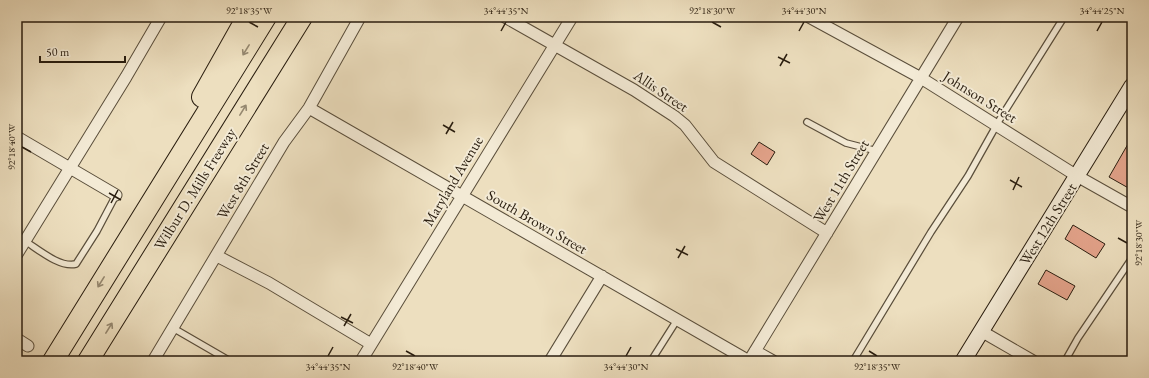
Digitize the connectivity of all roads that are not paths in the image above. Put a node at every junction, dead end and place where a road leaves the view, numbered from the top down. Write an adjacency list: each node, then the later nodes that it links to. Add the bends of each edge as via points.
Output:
1 (247, 17): 26 (highway)
2 (266, 17): 26 (highway, Wilbur D. Mills Freeway, one-way to 26)
3 (302, 17): 39 (highway, Wilbur D. Mills Freeway, one-way to 3)
4 (360, 17): 14 (street, West 8th Street)
5 (506, 17): 11 (street, Allis Street)
6 (572, 17): 11 (street, Maryland Avenue)
7 (809, 17): 12 (street, Johnson Street)
8 (958, 17): 12 (street, West 11th Street)
9 (1064, 17): 16 (lane)
10 (157, 18): 19 (street)
11 (555, 45): 22 (street, Maryland Avenue); 24 (street, Allis Street, via 674,116 685,125 714,162)
12 (921, 78): 16 (street, Johnson Street); 18 (street, West 11th Street)
13 (1132, 86): 20 (main road, West 12th Street)
14 (310, 108): 22 (street, South Brown Street); 28 (street, West 8th Street, via 284,142)
15 (807, 122): 18 (lane, via 846,143)
16 (997, 126): 20 (street, Johnson Street); 47 (lane)
17 (17, 137): 19 (street)
18 (877, 151): 24 (street, West 11th Street)
19 (70, 169): 21 (street); 25 (street)
20 (1077, 176): 23 (street, Johnson Street); 33 (main road, West 12th Street)
21 (116, 195): 25 (lane, via 76,264 70,266 62,263)
22 (462, 196): 30 (street, South Brown Street); 35 (street, Maryland Avenue)
23 (1132, 207)
24 (827, 233): 37 (street, West 11th Street)
25 (25, 241): 27 (street)
26 (122, 249): 38 (highway, Wilbur D. Mills Freeway, one-way to 38)
27 (17, 254)
28 (217, 256): 32 (street, West 8th Street); 35 (street, via 269,283)
29 (1132, 258): 50 (lane, via 1078,338)
30 (602, 276): 31 (street, South Brown Street); 43 (street)
31 (677, 320): 44 (lane); 45 (street, South Brown Street)
32 (172, 328): 40 (street, West 8th Street); 41 (lane)
33 (981, 331): 48 (main road, West 12th Street); 49 (street)
34 (17, 339): 36 (street)
35 (371, 344): 42 (street, Maryland Avenue)
36 (28, 346)
37 (755, 351): 45 (street, West 11th Street); 46 (street)
38 (53, 361)
39 (88, 361)
40 (153, 361)
41 (230, 361)
42 (361, 361)
43 (550, 361)
44 (651, 361)
45 (749, 361)
46 (773, 361)
47 (853, 361)
48 (963, 361)
49 (1033, 361)
50 (1066, 361)

